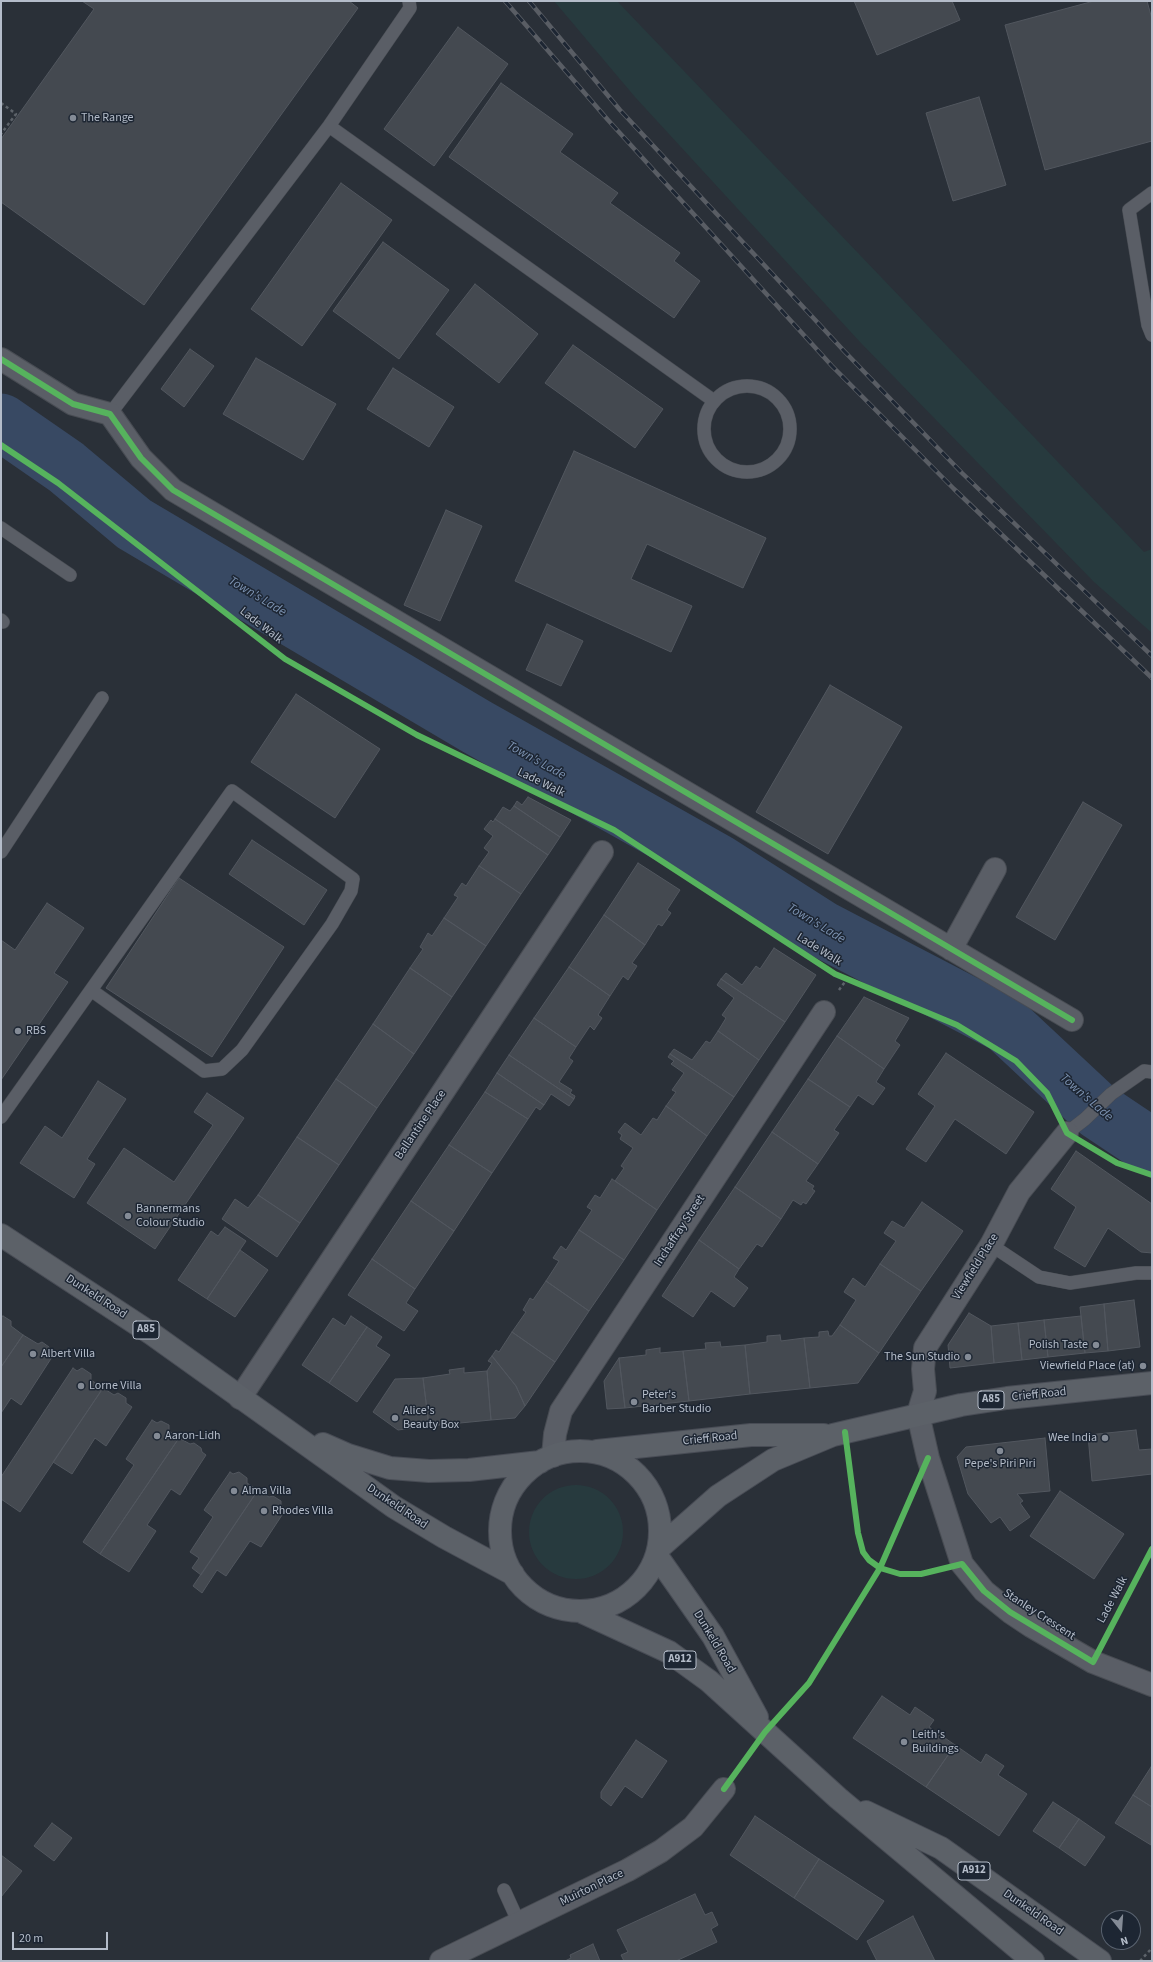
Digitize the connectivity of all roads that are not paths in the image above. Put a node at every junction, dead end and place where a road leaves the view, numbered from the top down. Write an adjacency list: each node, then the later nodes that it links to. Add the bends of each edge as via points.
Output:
1 (409, 1): 2 (lane, via 410,8)
2 (328, 126): 6 (lane); 7 (lane)
3 (1152, 193): 4 (lane, via 1129,210 1148,325)
4 (1152, 335)
5 (1, 359): 7 (street, via 73,404)
6 (714, 401): 6 (lane, via 706,414 704,438 718,462 741,471 756,471 776,461 784,451 789,437 789,421 784,406 774,395 752,386 740,386 726,391)
7 (110, 414): 14 (street, via 141,458 173,490)
8 (1, 528): 9 (lane)
9 (70, 575)
10 (102, 698): 11 (lane)
11 (1, 852)
12 (602, 852): 25 (street, Ballantine Place)
13 (995, 869): 14 (street)
14 (951, 949): 17 (street)
15 (91, 990): 15 (lane, via 204,1071 222,1069 242,1050 332,924 351,891 353,879 232,790); 19 (lane)
16 (824, 1012): 30 (street, Inchaffray Street, via 561,1411)
17 (1072, 1020)
18 (1152, 1072): 20 (lane, via 1144,1072 1111,1094)
19 (1, 1117)
20 (1068, 1133): 22 (street, Viewfield Place, via 1019,1192)
21 (1, 1235): 25 (main road, Dunkeld Road / A85, via 152,1334)
22 (991, 1245): 23 (lane, via 1038,1277 1070,1283); 26 (street, Viewfield Place, via 925,1348 925,1391)
23 (1152, 1273)
24 (1152, 1383): 26 (main road, Crieff Road / A85, via 1007,1398)
25 (240, 1398): 27 (main road, Dunkeld Road / A85)
26 (918, 1414): 28 (main road, Crieff Road / A85); 34 (street, Stanley Crescent, via 928,1458 962,1564 984,1591 1031,1626 1093,1662)
27 (288, 1430): 30 (main road, Dunkeld Road / A85, via 348,1455 390,1468 469,1470); 32 (main road, Dunkeld Road / A85, via 394,1507)
28 (833, 1435): 29 (main road, Crieff Road / A85, via 751,1435); 31 (main road, Crieff Road / A85, via 773,1460 718,1496)
29 (587, 1452): 30 (main road, A912, via 565,1453); 31 (main road, A912, via 618,1461 641,1480 654,1499 658,1512)
30 (547, 1459): 32 (main road, A912, via 517,1482 504,1509 501,1524 502,1547)
31 (658, 1552): 33 (main road, A912, via 645,1578 622,1600 600,1608); 35 (main road, Dunkeld Road / A912, via 713,1636)
32 (513, 1574): 33 (main road, A912, via 522,1586 551,1606)
33 (580, 1611): 35 (main road, Dunkeld Road / A912, via 669,1652 709,1681)
34 (1152, 1685)
35 (765, 1732): 37 (main road, Dunkeld Road / A912)
36 (724, 1789): 39 (street, Muirton Place, via 693,1827 661,1851 628,1870)
37 (838, 1798): 40 (main road, Dunkeld Road / A912); 42 (main road, Dunkeld Road / A912, via 941,1848)
38 (504, 1890): 39 (lane)
39 (519, 1923): 41 (street, Muirton Place)
40 (1031, 1960)
41 (441, 1961)
42 (1100, 1961)

